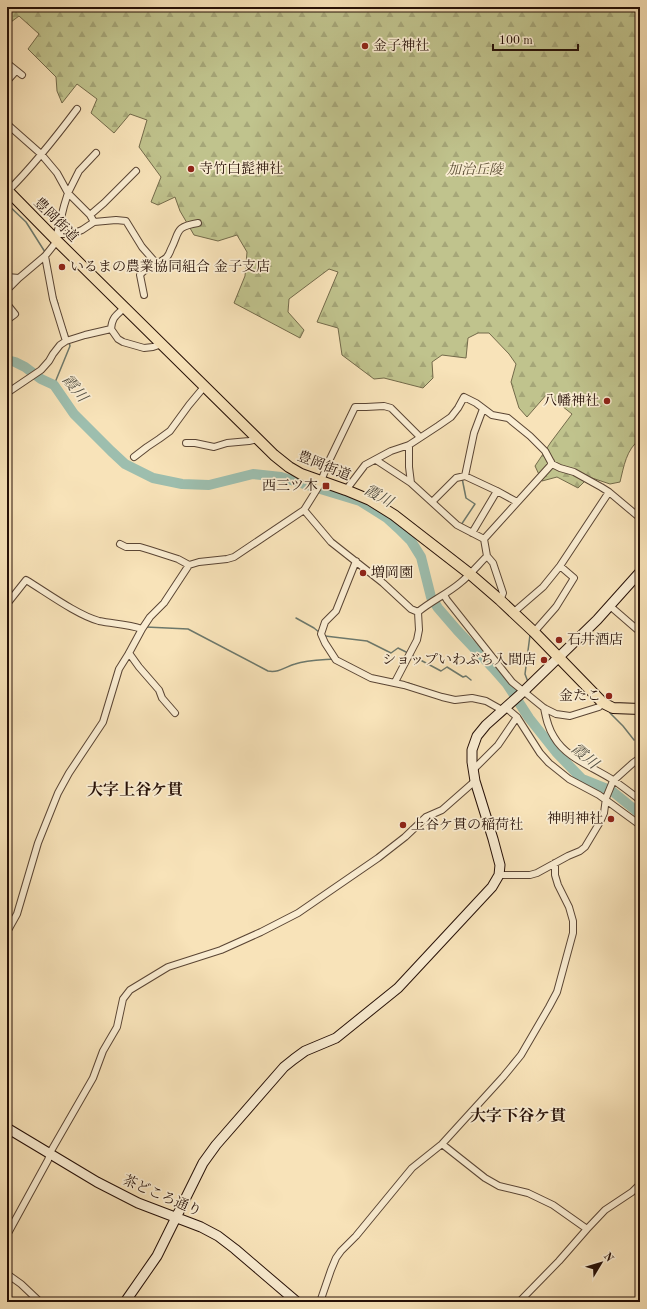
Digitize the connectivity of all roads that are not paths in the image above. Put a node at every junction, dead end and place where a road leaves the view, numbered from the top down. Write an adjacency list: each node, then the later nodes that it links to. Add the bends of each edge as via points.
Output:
1 (7, 63): 2 (street, via 19,73)
2 (7, 81)
3 (77, 109): 6 (street)
4 (7, 124): 6 (street)
5 (96, 152): 9 (street, via 79,171)
6 (41, 154): 8 (street); 9 (street, via 57,173)
7 (136, 171): 10 (street)
8 (8, 190): 13 (main road, 豊岡街道)
9 (68, 193): 10 (street); 13 (street)
10 (90, 214): 11 (street)
11 (94, 222): 13 (street, via 82,230); 15 (street, via 126,221 142,247)
12 (198, 223): 15 (street, via 178,231 167,257)
13 (57, 238): 14 (street); 21 (main road, 豊岡街道)
14 (45, 256): 17 (street); 24 (street, via 53,299)
15 (156, 263): 19 (street, via 140,275)
16 (7, 277): 17 (street)
17 (19, 278): 18 (street)
18 (7, 290)
19 (144, 295)
20 (7, 304): 22 (street, via 15,314)
21 (124, 308): 23 (street, via 113,318); 25 (main road, 豊岡街道)
22 (7, 320)
23 (111, 329): 24 (street); 25 (street, via 123,342 144,348)
24 (68, 340): 27 (street, via 60,345 41,370)
25 (162, 344): 26 (main road, 豊岡街道)
26 (204, 387): 30 (main road, 豊岡街道); 33 (street, via 170,431)
27 (7, 393)
28 (483, 409): 29 (street, via 464,397 451,417); 35 (street, via 515,423 545,451); 36 (street, via 474,433)
29 (420, 437): 32 (street); 37 (street, via 391,408 355,406)
30 (258, 439): 31 (street, via 214,447); 37 (main road, 豊岡街道, via 289,468)
31 (186, 443)
32 (409, 445): 34 (street); 38 (street)
33 (134, 457)
34 (376, 460): 38 (street); 39 (street, via 365,465)
35 (551, 462): 41 (street); 43 (street)
36 (465, 476): 40 (street); 42 (street, via 456,478)
37 (320, 483): 39 (main road, 豊岡街道); 44 (street)
38 (411, 483): 42 (street)
39 (346, 490): 54 (main road, 豊岡街道, via 370,500 394,515)
40 (497, 491): 43 (street); 46 (street)
41 (609, 492): 45 (street); 52 (street)
42 (432, 502): 46 (street, via 457,525)
43 (517, 502): 47 (street)
44 (304, 510): 50 (street, via 331,542); 51 (street, via 234,558)
45 (640, 518)
46 (472, 533): 47 (street)
47 (484, 539): 49 (street)
48 (120, 544): 51 (street, via 150,550)
49 (487, 556): 54 (street); 57 (street, via 494,563 503,593)
50 (356, 561): 60 (street, via 411,609); 67 (street, via 336,610 325,622 321,634 336,660 371,678)
51 (189, 565): 62 (street)
52 (560, 566): 61 (street, via 543,588); 63 (street, via 574,578 556,607)
53 (640, 572): 59 (street)
54 (470, 574): 55 (street); 57 (main road, 豊岡街道)
55 (444, 595): 60 (street); 68 (street, via 512,682)
56 (10, 596): 58 (street); 62 (street, via 26,580 86,616)
57 (500, 600): 61 (main road, 豊岡街道)
58 (7, 604)
59 (610, 606): 64 (street); 66 (street)
60 (418, 612): 67 (street, via 417,640)
61 (514, 612): 63 (main road, 豊岡街道)
62 (142, 629): 65 (street)
63 (534, 632): 66 (main road, 豊岡街道)
64 (640, 632)
65 (129, 653): 73 (street); 84 (street, via 119,669 103,722 58,793 38,843 17,914)
66 (559, 658): 68 (street); 69 (main road, 豊岡街道)
67 (395, 682): 70 (street, via 454,700 472,698)
68 (523, 692): 70 (street); 71 (street)
69 (603, 704): 71 (street, via 570,716 556,714); 72 (main road)
70 (506, 707): 74 (street); 76 (street, via 477,736 472,756)
71 (544, 708): 78 (street, via 549,728 562,747)
72 (640, 709)
73 (175, 713)
74 (517, 717): 76 (street, via 498,745); 79 (street, via 540,753 549,762 569,779)
75 (640, 758): 78 (street)
76 (474, 769): 77 (street)
77 (475, 781): 83 (street, via 499,860); 87 (street, via 442,810 426,817 378,858 298,913 221,950 168,967 130,990 123,999 116,1027 93,1078)
78 (613, 781): 79 (street); 80 (street)
79 (606, 799): 81 (street); 82 (street, via 604,813 585,847)
80 (640, 800)
81 (640, 825)
82 (555, 863): 83 (street, via 530,875); 86 (street, via 558,885 573,921 573,933 557,992 521,1055)
83 (499, 874): 89 (street, via 492,887 398,988 336,1038 305,1051 284,1067 203,1163)
84 (7, 932)
85 (7, 1128): 87 (street, 茶どころ通り)
86 (442, 1144): 90 (street, via 484,1178 499,1186 528,1193 553,1205); 96 (street, via 412,1168 338,1254)
87 (50, 1155): 89 (street, 茶どころ通り, via 138,1203); 91 (street)
88 (640, 1184): 90 (street, via 605,1210)
89 (175, 1217): 94 (street, via 157,1256); 95 (street, 茶どころ通り, via 218,1236)
90 (586, 1229): 97 (street)
91 (7, 1235)
92 (7, 1274): 93 (street)
93 (40, 1302)
94 (125, 1302)
95 (297, 1302)
96 (320, 1302)
97 (519, 1302)

